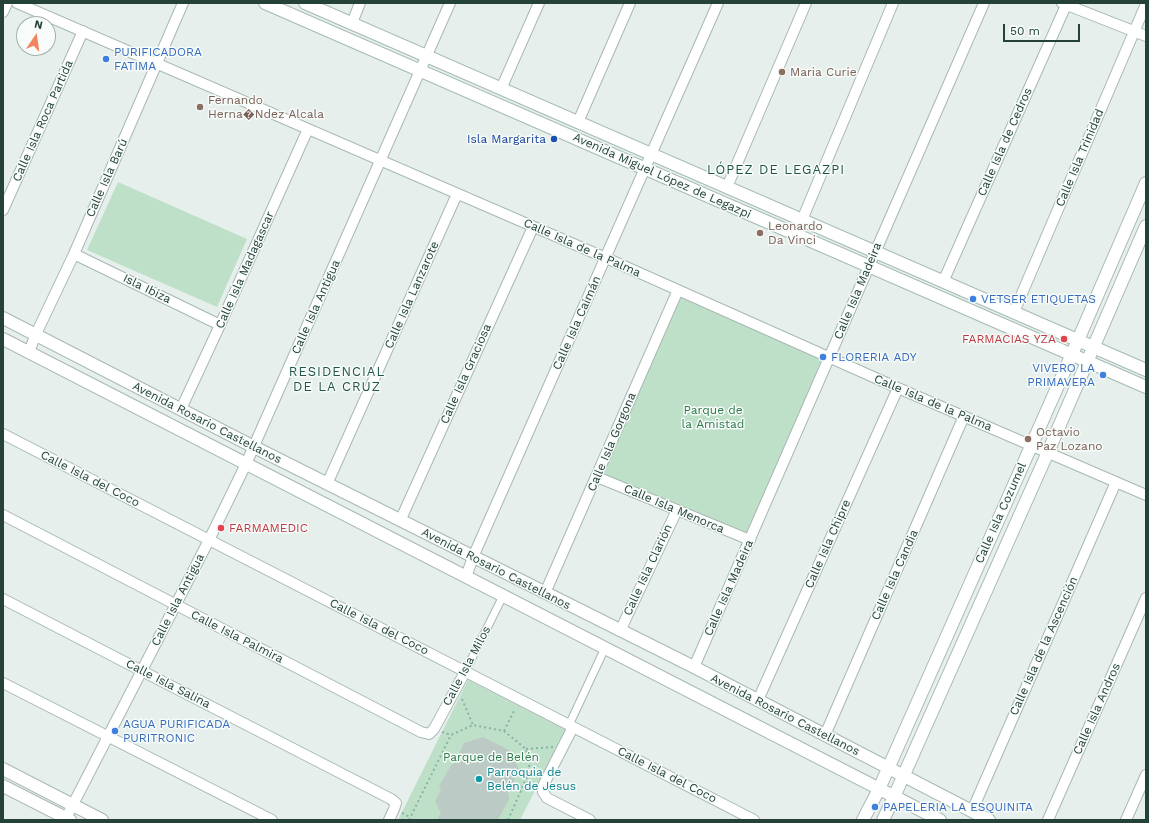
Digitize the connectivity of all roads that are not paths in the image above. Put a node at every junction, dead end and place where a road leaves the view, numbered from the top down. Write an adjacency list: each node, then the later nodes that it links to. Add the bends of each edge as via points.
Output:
1 (7, 3): 16 (street)
2 (17, 3): 18 (street, Calle Isla de la Palma)
3 (183, 3): 22 (street, Calle Isla Barú)
4 (265, 3): 23 (street, Avenida Miguel López de Legazpi)
5 (305, 3): 17 (street, Avenida Miguel López de Legazpi)
6 (360, 3): 17 (street)
7 (450, 3): 21 (street, Calle Isla Antigua)
8 (539, 3): 24 (street)
9 (630, 3): 25 (street)
10 (718, 3): 27 (street, Calle Isla Caimán)
11 (806, 3): 31 (street)
12 (893, 3): 34 (street)
13 (984, 3): 37 (street, Calle Isla Madeira)
14 (1065, 4): 19 (street); 41 (street, Calle Isla de Cedros)
15 (1146, 4): 19 (street, Calle Isla Trinidad)
16 (3, 12)
17 (352, 23): 21 (street, Avenida Miguel López de Legazpi)
18 (83, 31): 22 (street, Calle Isla de la Palma); 33 (street, Calle Isla Roca Partida)
19 (1134, 31): 20 (street); 43 (street, Calle Isla Trinidad)
20 (1146, 36)
21 (427, 56): 23 (street, Calle Isla Antigua); 24 (street, Avenida Miguel López de Legazpi)
22 (157, 63): 26 (street, Calle Isla de la Palma); 38 (street, Calle Isla Barú)
23 (420, 71): 28 (street, Calle Isla Antigua); 29 (street, Avenida Miguel López de Legazpi)
24 (501, 89): 25 (street, Avenida Miguel López de Legazpi)
25 (578, 122): 27 (street, Avenida Miguel López de Legazpi)
26 (308, 129): 28 (street, Calle Isla de la Palma); 45 (street, Calle Isla Madagascar)
27 (652, 154): 29 (street, Calle Isla Caimán); 31 (street, Avenida Miguel López de Legazpi)
28 (381, 161): 32 (street, Calle Isla de la Palma); 61 (street, Calle Isla Antigua)
29 (645, 169): 39 (street, Calle Isla Caimán); 40 (street, Avenida Miguel López de Legazpi)
30 (1146, 183): 48 (street, Calle Isla Cozumel)
31 (727, 187): 34 (street, Avenida Miguel López de Legazpi)
32 (457, 194): 36 (street, Calle Isla de la Palma); 66 (street, Calle Isla Lanzarote)
33 (3, 210)
34 (802, 220): 37 (street, Avenida Miguel López de Legazpi)
35 (1146, 226): 49 (street, Calle Isla Cozumel)
36 (533, 227): 39 (street, Calle Isla de la Palma); 70 (street, Calle Isla Graciosa)
37 (875, 252): 40 (street, Calle Isla Madeira); 41 (street, Avenida Miguel López de Legazpi)
38 (74, 254): 45 (street, Isla Ibiza); 46 (street, Calle Isla Barú)
39 (606, 258): 42 (street, Calle Isla de la Palma); 73 (street, Calle Isla Caimán)
40 (868, 266): 51 (street, Avenida Miguel López de Legazpi); 52 (street, Calle Isla Madeira)
41 (944, 282): 43 (street, Avenida Miguel López de Legazpi)
42 (678, 290): 52 (street, Calle Isla de la Palma); 64 (street, Calle Isla Gorgona)
43 (1014, 312): 48 (street, Avenida Miguel López de Legazpi)
44 (3, 318): 46 (street, Avenida Rosario Castellanos)
45 (220, 325): 57 (street, Calle Isla Madagascar)
46 (36, 334): 50 (street, Calle Isla Barú); 57 (street, Avenida Rosario Castellanos)
47 (3, 339): 50 (street, Avenida Rosario Castellanos)
48 (1078, 340): 49 (street, Avenida Miguel López de Legazpi); 51 (street, Calle Isla Cozumel)
49 (1093, 347): 53 (street, Calle Isla Cozumel); 54 (street, Avenida Miguel López de Legazpi)
50 (29, 352): 63 (street, Avenida Rosario Castellanos)
51 (1072, 354): 53 (street, Avenida Miguel López de Legazpi); 60 (street, Calle Isla Cozumel)
52 (829, 357): 56 (street, Calle Isla de la Palma); 72 (street, Calle Isla Madeira)
53 (1087, 361): 55 (street, Avenida Miguel López de Legazpi); 62 (street, Calle Isla Cozumel)
54 (1146, 370)
55 (1146, 387)
56 (898, 388): 58 (street, Calle Isla de la Palma); 86 (street, Calle Isla Chipre)
57 (181, 409): 61 (street, Avenida Rosario Castellanos)
58 (964, 416): 60 (street, Calle Isla de la Palma); 89 (street, Calle Isla Candia)
59 (3, 434): 71 (street, Calle Isla del Coco)
60 (1031, 445): 62 (street, Calle Isla de la Palma); 91 (street, Calle Isla Cozumel)
61 (254, 447): 63 (street, Calle Isla Antigua); 66 (street, Avenida Rosario Castellanos)
62 (1048, 452): 65 (street, Calle Isla de la Palma); 94 (street, Calle Isla Cozumel)
63 (246, 464): 71 (street, Calle Isla Antigua); 74 (street, Avenida Rosario Castellanos)
64 (597, 477): 68 (street, Calle Isla Menorca); 75 (street, Calle Isla Gorgona)
65 (1116, 482): 67 (street, Calle Isla de la Palma); 99 (street, Calle Isla de la Ascención)
66 (327, 484): 70 (street, Avenida Rosario Castellanos)
67 (1146, 495)
68 (677, 510): 72 (street, Calle Isla Menorca); 80 (street, Calle Isla Clarión)
69 (3, 515): 79 (street, Calle Isla Palmira)
70 (400, 521): 73 (street, Avenida Rosario Castellanos)
71 (209, 540): 79 (street, Calle Isla Antigua); 84 (street, Calle Isla del Coco)
72 (750, 540): 82 (street, Calle Isla Madeira)
73 (473, 557): 74 (street, Calle Isla Caimán); 75 (street, Avenida Rosario Castellanos)
74 (466, 577): 76 (street, Avenida Rosario Castellanos)
75 (546, 594): 80 (street, Avenida Rosario Castellanos)
76 (503, 596): 81 (street, Avenida Rosario Castellanos); 84 (street, Calle Isla Milos)
77 (1146, 598): 110 (street, Calle Isla Andros)
78 (3, 599): 83 (street, Calle Isla Salina)
79 (176, 605): 83 (street, Calle Isla Antigua); 88 (street, Calle Isla Palmira, via 421,732)
80 (620, 631): 82 (street, Avenida Rosario Castellanos)
81 (604, 648): 87 (street); 96 (street, Avenida Rosario Castellanos)
82 (694, 667): 86 (street, Avenida Rosario Castellanos)
83 (142, 671): 90 (street, Calle Isla Antigua); 103 (street, Calle Isla Salina, via 391,798 396,803)
84 (465, 672): 87 (street, Calle Isla del Coco); 88 (street, Calle Isla Milos)
85 (3, 683): 90 (street)
86 (758, 700): 89 (street, Avenida Rosario Castellanos)
87 (571, 726): 104 (street, via 543,788 547,798); 105 (street, Calle Isla del Coco)
88 (431, 732)
89 (825, 735): 91 (street, Avenida Rosario Castellanos)
90 (108, 736): 98 (street, Calle Isla Antigua); 102 (street)
91 (888, 768): 94 (street, Avenida Rosario Castellanos); 96 (street, Calle Isla Cozumel)
92 (3, 769): 98 (street)
93 (1146, 775): 111 (street)
94 (903, 776): 97 (street, Calle Isla Cozumel); 99 (street, Avenida Rosario Castellanos)
95 (3, 786): 100 (street)
96 (879, 789): 97 (street, Avenida Rosario Castellanos); 106 (street, Calle Isla Cozumel)
97 (894, 797): 107 (street, Calle Isla Cozumel); 108 (street, Avenida Rosario Castellanos)
98 (73, 805): 100 (street, Calle Isla Antigua); 101 (street)
99 (972, 811): 109 (street, Avenida Rosario Castellanos)
100 (67, 819)
101 (102, 820)
102 (272, 820)
103 (389, 820)
104 (590, 820)
105 (754, 820)
106 (863, 820)
107 (883, 820)
108 (940, 820)
109 (989, 820)
110 (1048, 820)
111 (1126, 820)

